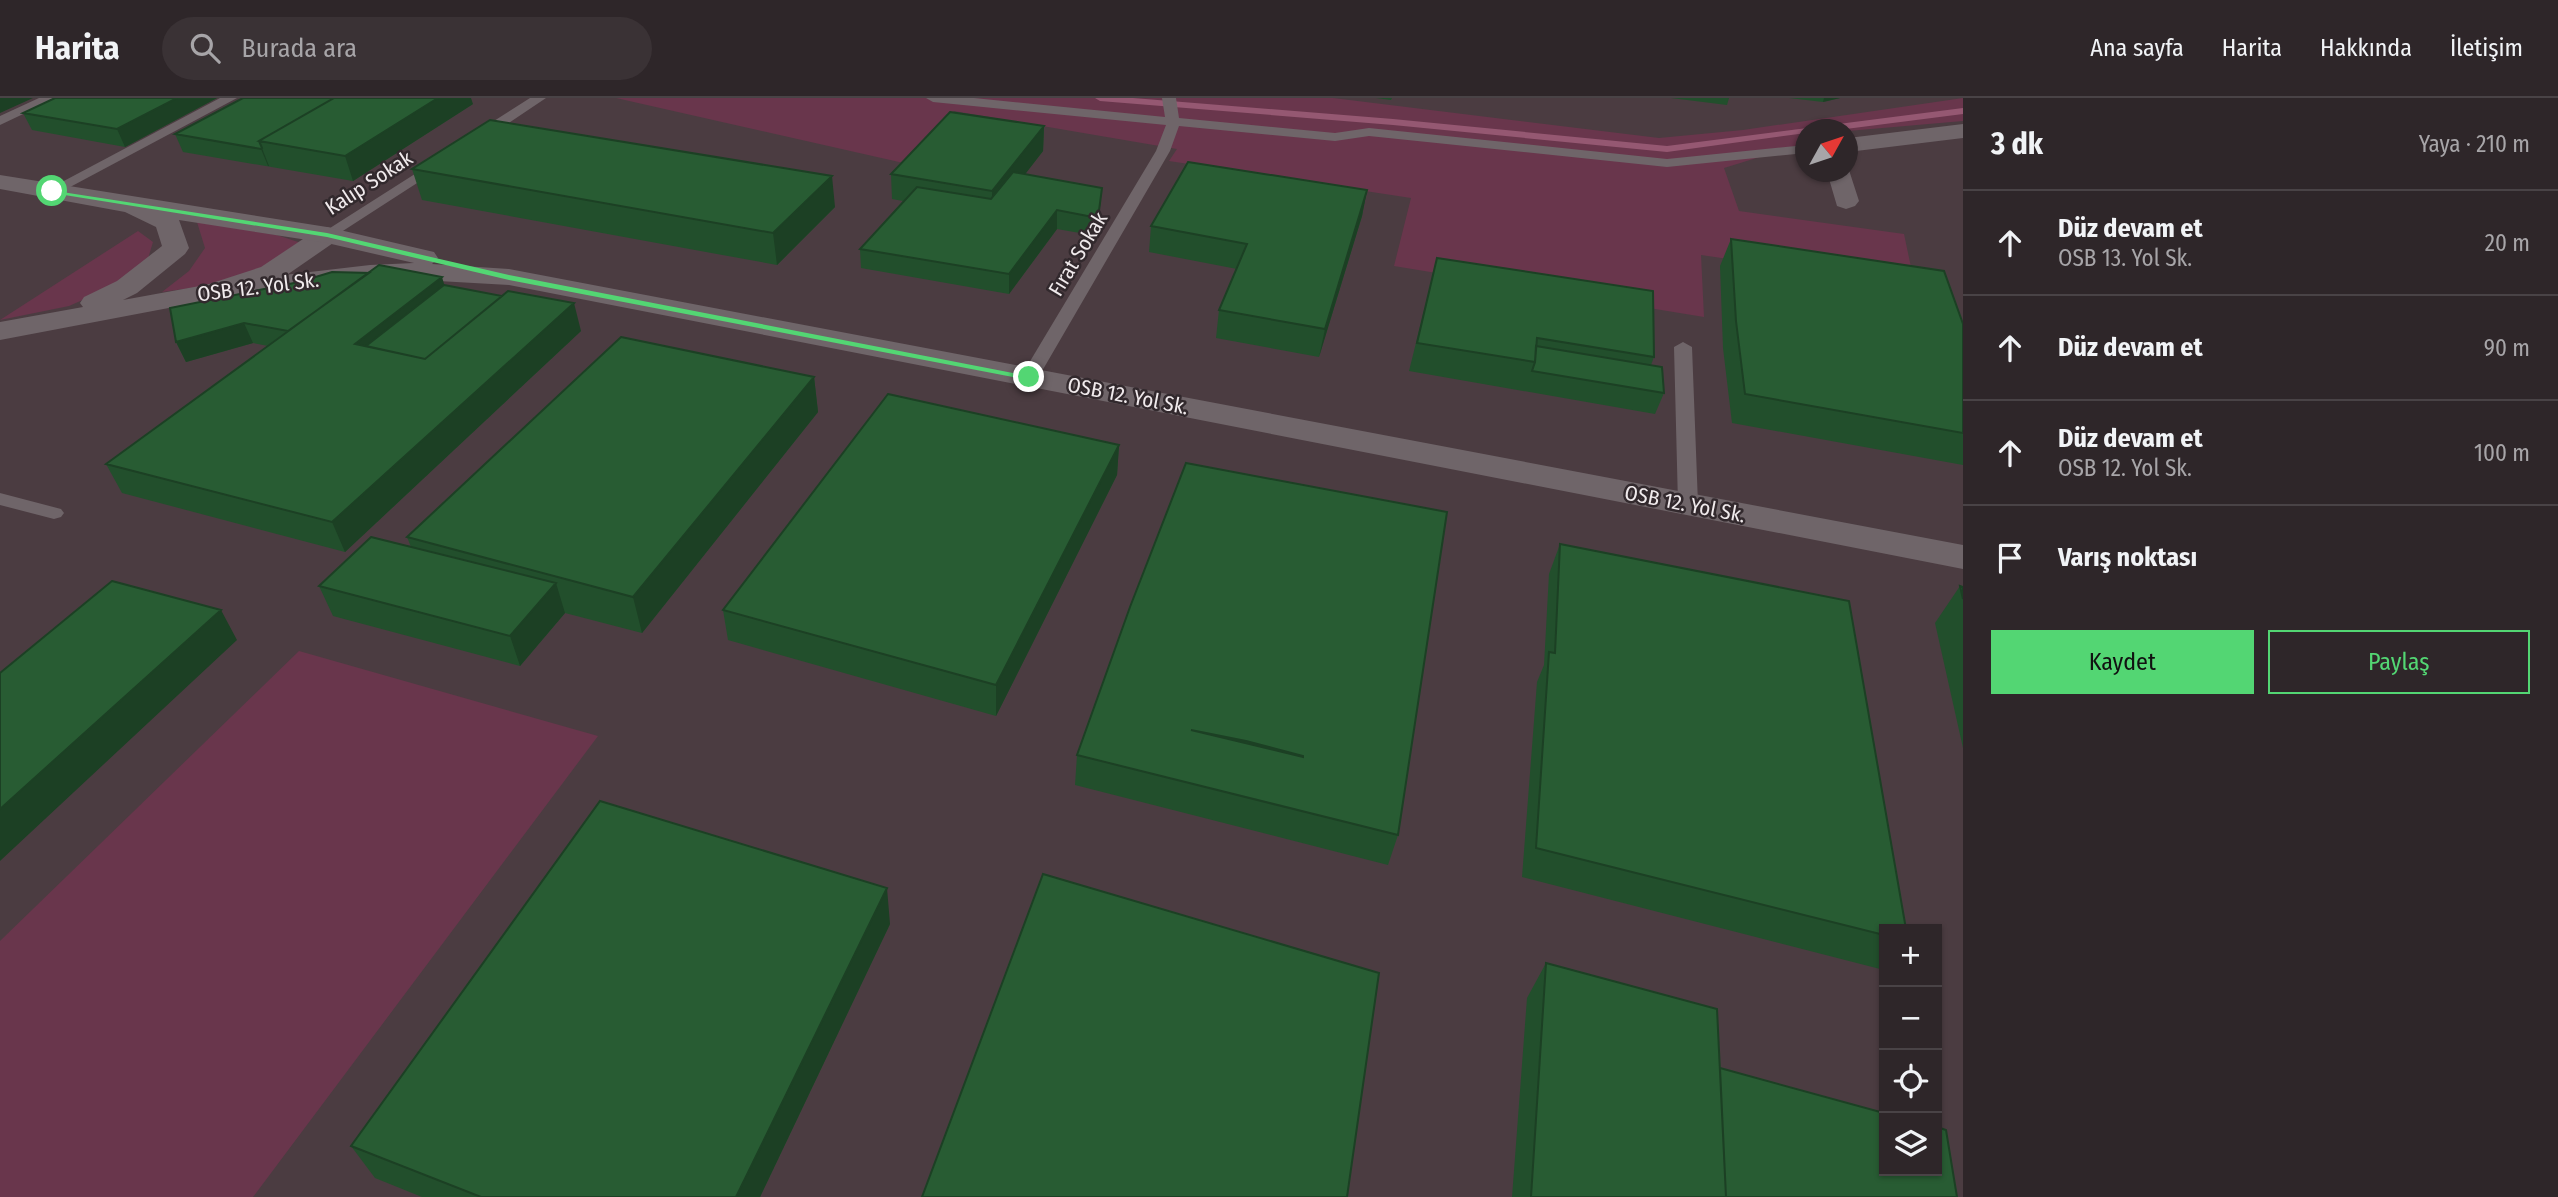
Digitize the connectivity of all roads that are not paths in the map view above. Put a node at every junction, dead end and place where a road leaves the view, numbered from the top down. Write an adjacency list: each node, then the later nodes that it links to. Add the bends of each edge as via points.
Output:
1 (50, 98): 6 (lane)
2 (230, 98): 13 (lane)
3 (539, 98): 16 (lane, Kalıp Sokak)
4 (933, 98): 5 (lane)
5 (1171, 110): 9 (lane, via 1335,137 1368,132 1667,163); 10 (lane)
6 (0, 121)
7 (1963, 131): 8 (street)
8 (1858, 144)
9 (1795, 150)
10 (1163, 151): 22 (lane, Fırat Sokak)
11 (0, 182): 13 (street)
12 (1841, 182): 14 (street)
13 (52, 191): 15 (street)
14 (1846, 201)
15 (124, 204): 16 (street); 19 (street, via 168,223 176,248 127,287)
16 (327, 235): 17 (street); 18 (street, via 271,273)
17 (509, 277): 18 (street, OSB 12. Yol Sk., via 404,271); 22 (street, OSB 12. Yol Sk.)
18 (216, 290): 19 (street, OSB 12. Yol Sk.)
19 (61, 320): 20 (street, OSB 12. Yol Sk.)
20 (0, 331)
21 (1683, 347): 24 (lane)
22 (1029, 377): 24 (street, OSB 12. Yol Sk.)
23 (0, 499): 25 (lane)
24 (1688, 504): 26 (street, OSB 12. Yol Sk.)
25 (54, 513)
26 (1963, 557)

